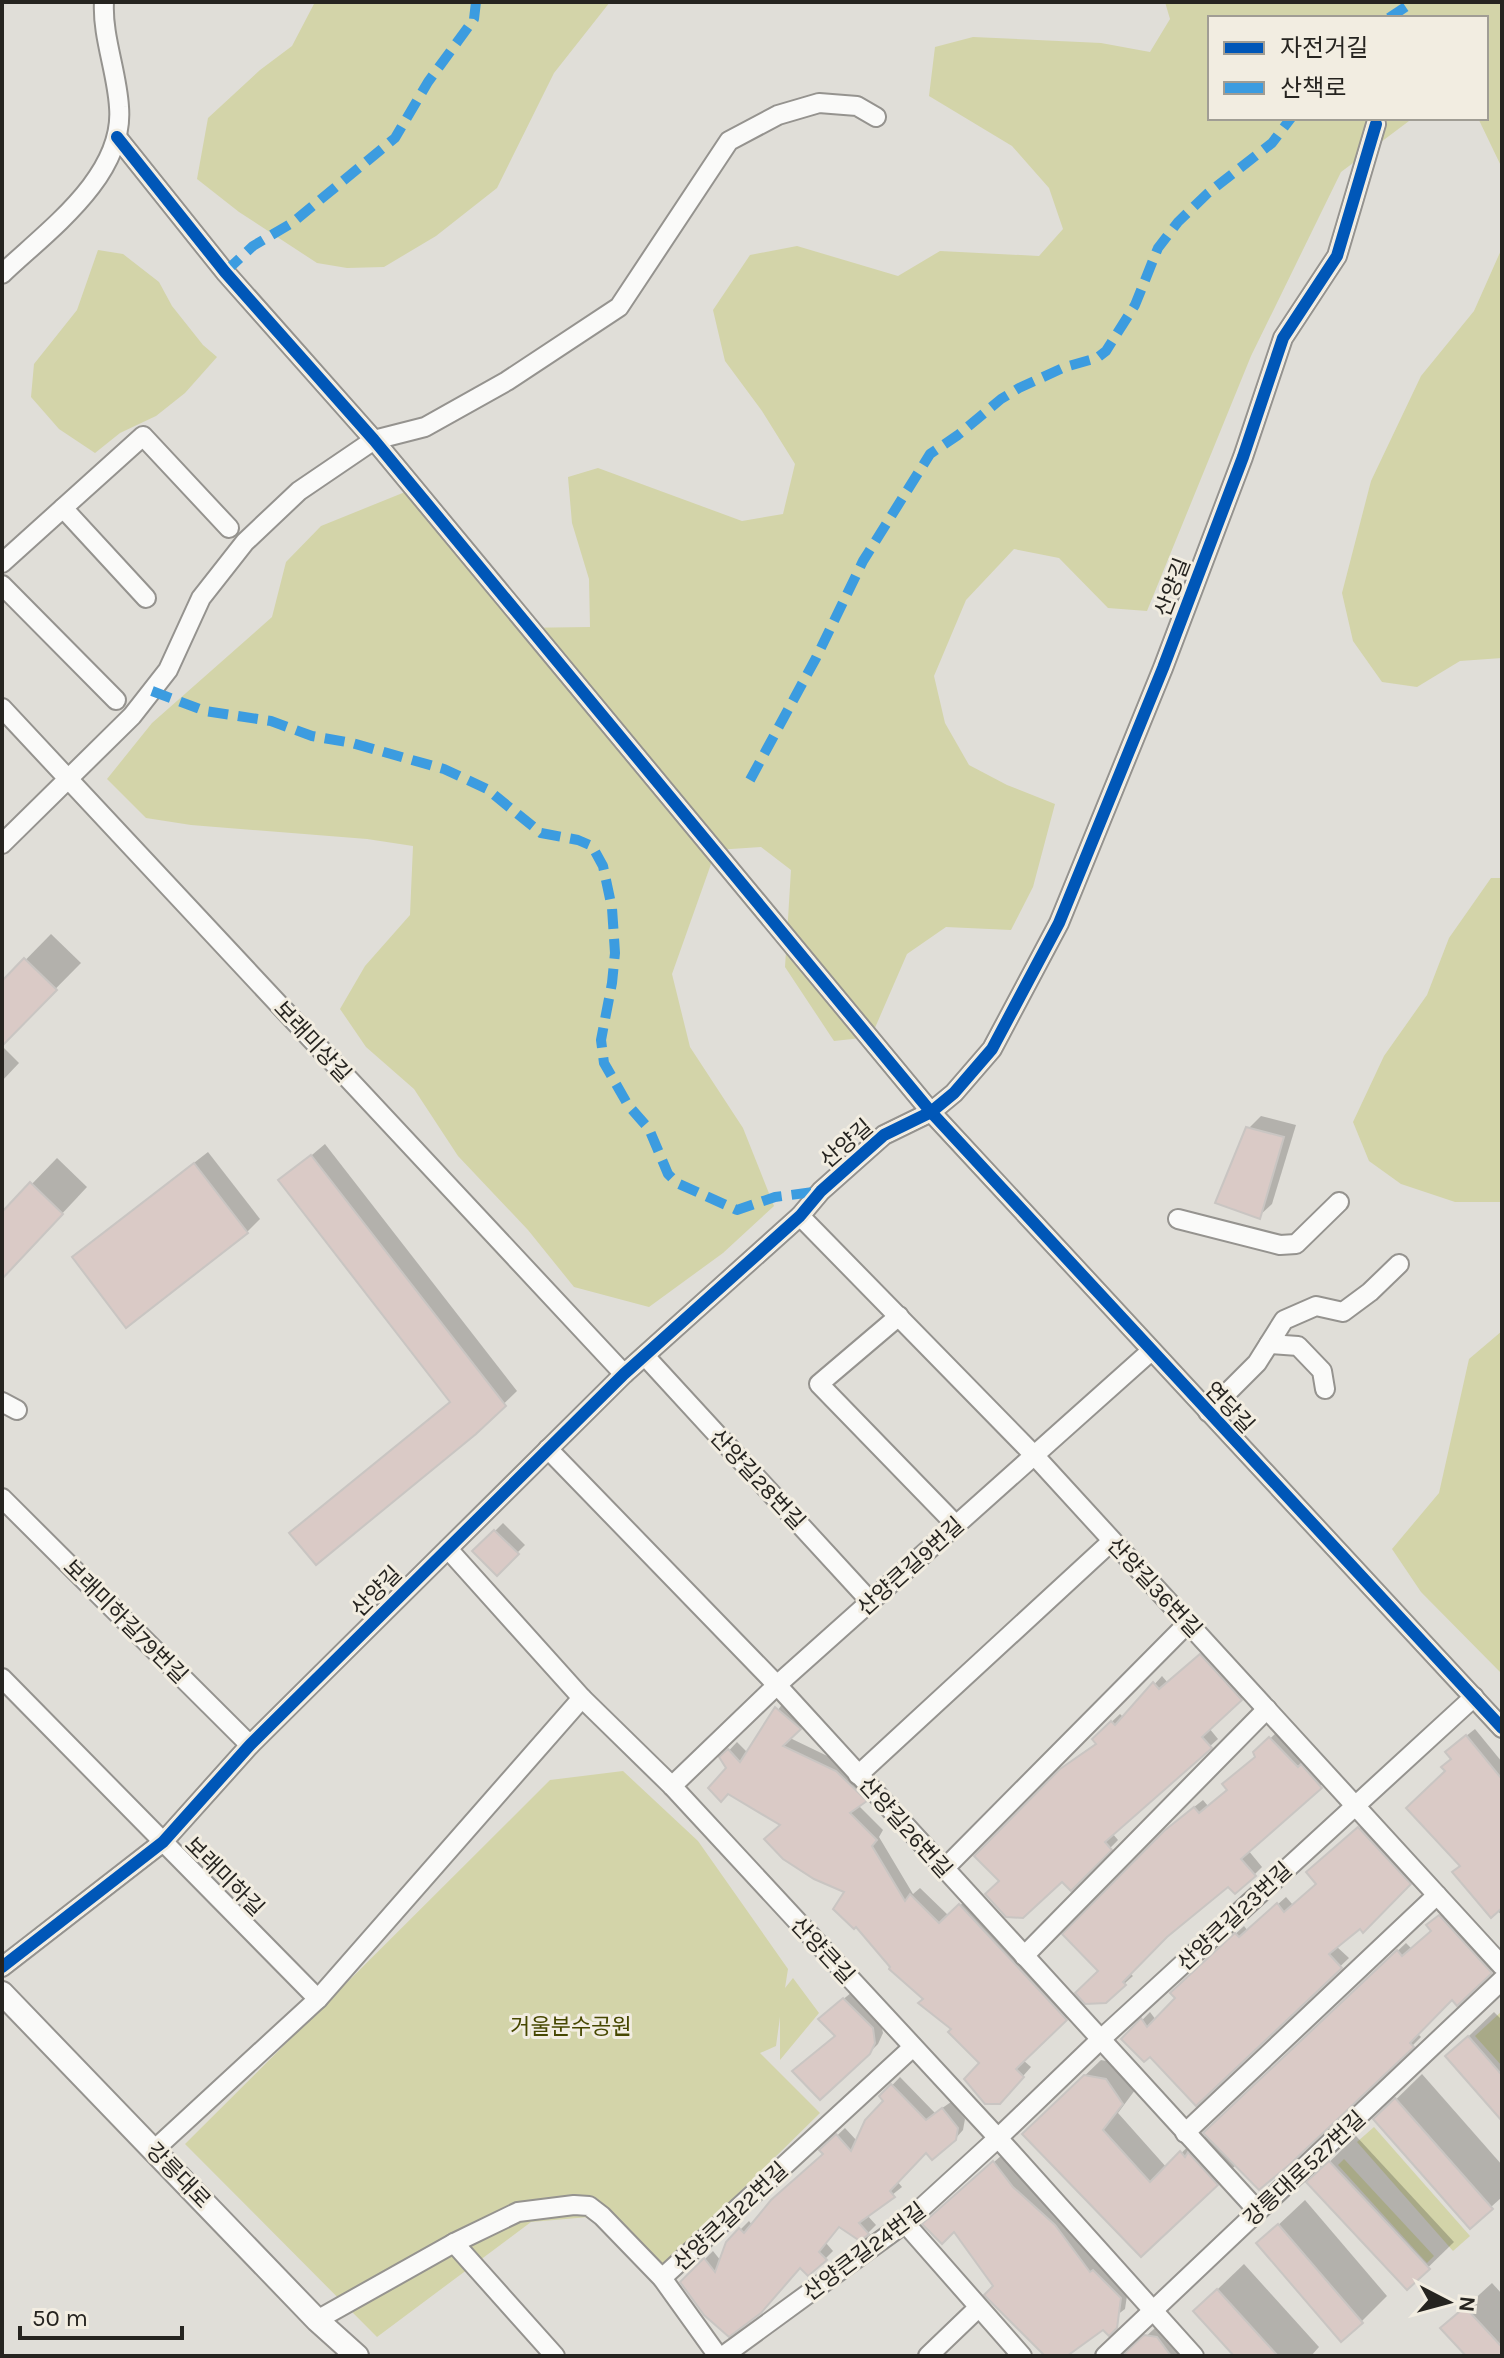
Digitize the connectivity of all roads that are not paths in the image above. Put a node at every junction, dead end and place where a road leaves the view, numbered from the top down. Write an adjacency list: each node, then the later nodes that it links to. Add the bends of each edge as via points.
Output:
1 (104, 2): 4 (street, via 120,109)
2 (876, 117): 6 (street, via 857,106 819,103 778,115 729,141 619,307 507,381 425,427)
3 (1376, 124): 16 (street, 산양길, via 1337,256 1283,338 1174,640 1059,923 992,1049)
4 (117, 137): 5 (street, via 110,158 73,207); 6 (street, 연당길, via 225,272)
5 (2, 274)
6 (374, 440): 14 (street, via 299,491 245,542 201,598 168,670); 16 (street, 연당길)
7 (63, 508): 8 (street, via 143,436); 9 (street); 11 (street)
8 (229, 528)
9 (2, 563)
10 (2, 585): 12 (street)
11 (146, 598)
12 (116, 700)
13 (2, 708): 14 (street, 보래미상길)
14 (70, 780): 15 (street); 25 (street, 보래미상길)
15 (2, 844)
16 (931, 1112): 18 (street, 산양길, via 884,1135); 23 (street, 연당길)
17 (1339, 1202): 19 (street, via 1296,1244 1280,1245)
18 (800, 1216): 21 (street, 산양길36번길); 24 (street, 산양길)
19 (1178, 1219)
20 (1399, 1264): 22 (street, via 1343,1312 1316,1306 1284,1320)
21 (899, 1316): 29 (street, 산양길36번길); 31 (street, via 819,1384)
22 (1269, 1344): 26 (street, via 1298,1346 1322,1371); 27 (street)
23 (1151, 1351): 27 (street, 연당길); 29 (street, 산양큰길9번길)
24 (645, 1356): 25 (street, 산양길); 34 (street, 산양길28번길)
25 (624, 1374): 28 (street, 산양길)
26 (1325, 1389)
27 (1208, 1412): 38 (street, 연당길)
28 (548, 1449): 33 (street, 산양길); 37 (street, 산양길26번길)
29 (1034, 1455): 31 (street, 산양큰길9번길); 32 (street, 산양길36번길)
30 (2, 1498): 42 (street, 보래미하길79번길)
31 (956, 1525): 34 (street, 산양큰길9번길)
32 (1112, 1541): 35 (street, 산양길36번길); 43 (street)
33 (448, 1549): 39 (street, 산양큰길); 42 (street, 산양길)
34 (870, 1601): 37 (street, 산양큰길9번길)
35 (1188, 1623): 40 (street, 산양길36번길); 47 (street)
36 (2, 1678): 46 (street, 보래미하길)
37 (777, 1685): 43 (street, 산양길26번길); 44 (street, 산양큰길9번길)
38 (1474, 1697): 41 (street, 연당길); 45 (street, 산양큰길23번길)
39 (582, 1698): 44 (street, 산양큰길); 54 (street)
40 (1267, 1709): 45 (street, 산양길36번길); 49 (street)
41 (1502, 1728)
42 (250, 1745): 46 (street, 산양길)
43 (858, 1775): 47 (street, 산양길26번길)
44 (672, 1786): 56 (street, 산양큰길)
45 (1355, 1805): 48 (street, 산양길36번길); 55 (street, 산양큰길23번길)
46 (163, 1842): 51 (street, 산양길); 54 (street, 보래미하길)
47 (944, 1869): 49 (street, 산양길26번길)
48 (1437, 1895): 50 (street, 산양길36번길); 57 (street)
49 (1024, 1956): 55 (street, 산양길26번길)
50 (1502, 1966)
51 (2, 1967)
52 (1502, 1980): 60 (street, 강릉대로527번길)
53 (2, 1993): 59 (street, 강릉대로)
54 (318, 1999): 59 (street)
55 (1100, 2040): 57 (street, 산양길26번길); 58 (street, 산양큰길23번길)
56 (913, 2047): 58 (street, 산양큰길); 63 (street, 산양큰길22번길)
57 (1185, 2133): 60 (street, 산양길26번길)
58 (998, 2138): 61 (street, 산양큰길24번길); 65 (street, 산양큰길)
59 (155, 2149): 66 (street, 강릉대로)
60 (1257, 2210): 65 (street, 강릉대로527번길)
61 (905, 2223): 64 (street); 69 (street, 산양큰길24번길)
62 (454, 2243): 63 (street, 산양큰길22번길, via 518,2212 589,2206); 66 (street, 산양큰길22번길); 68 (street)
63 (662, 2278): 69 (street)
64 (978, 2308): 70 (street); 71 (street)
65 (1152, 2312): 72 (street, 강릉대로527번길); 73 (street, 산양큰길)
66 (317, 2320): 67 (street, 강릉대로)
67 (357, 2356)
68 (555, 2356)
69 (720, 2356)
70 (928, 2356)
71 (1022, 2356)
72 (1105, 2356)
73 (1194, 2356)

